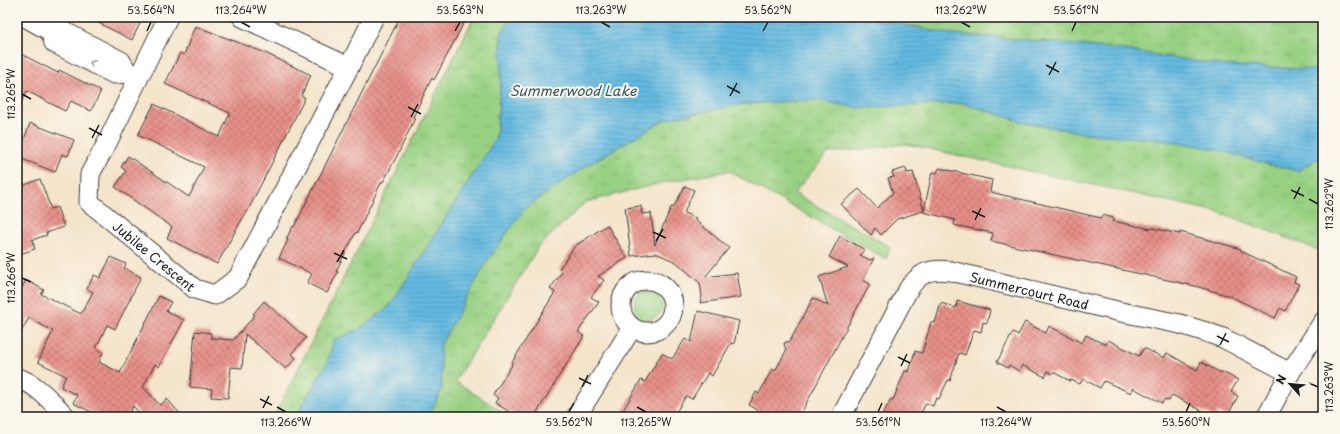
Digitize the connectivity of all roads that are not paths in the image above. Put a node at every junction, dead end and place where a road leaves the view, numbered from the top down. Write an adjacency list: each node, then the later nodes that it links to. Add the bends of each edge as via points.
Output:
1 (25, 17): 6 (street, via 50,31 54,43 114,74)
2 (168, 17): 6 (street, Jubilee Crescent)
3 (242, 17): 5 (street)
4 (374, 17): 5 (street, Jubilee Crescent)
5 (349, 67): 6 (street, Jubilee Crescent, via 238,278 215,295 195,289 89,202 90,174 106,145)
6 (133, 76)
7 (1323, 322): 9 (street)
8 (632, 328): 12 (street)
9 (1290, 372): 13 (street, Summercourt Road, via 1223,338 1198,329 950,271 934,270 925,272 909,288); 14 (street)
10 (17, 378): 11 (street, via 43,393)
11 (66, 417)
12 (576, 417)
13 (841, 417)
14 (1266, 417)

